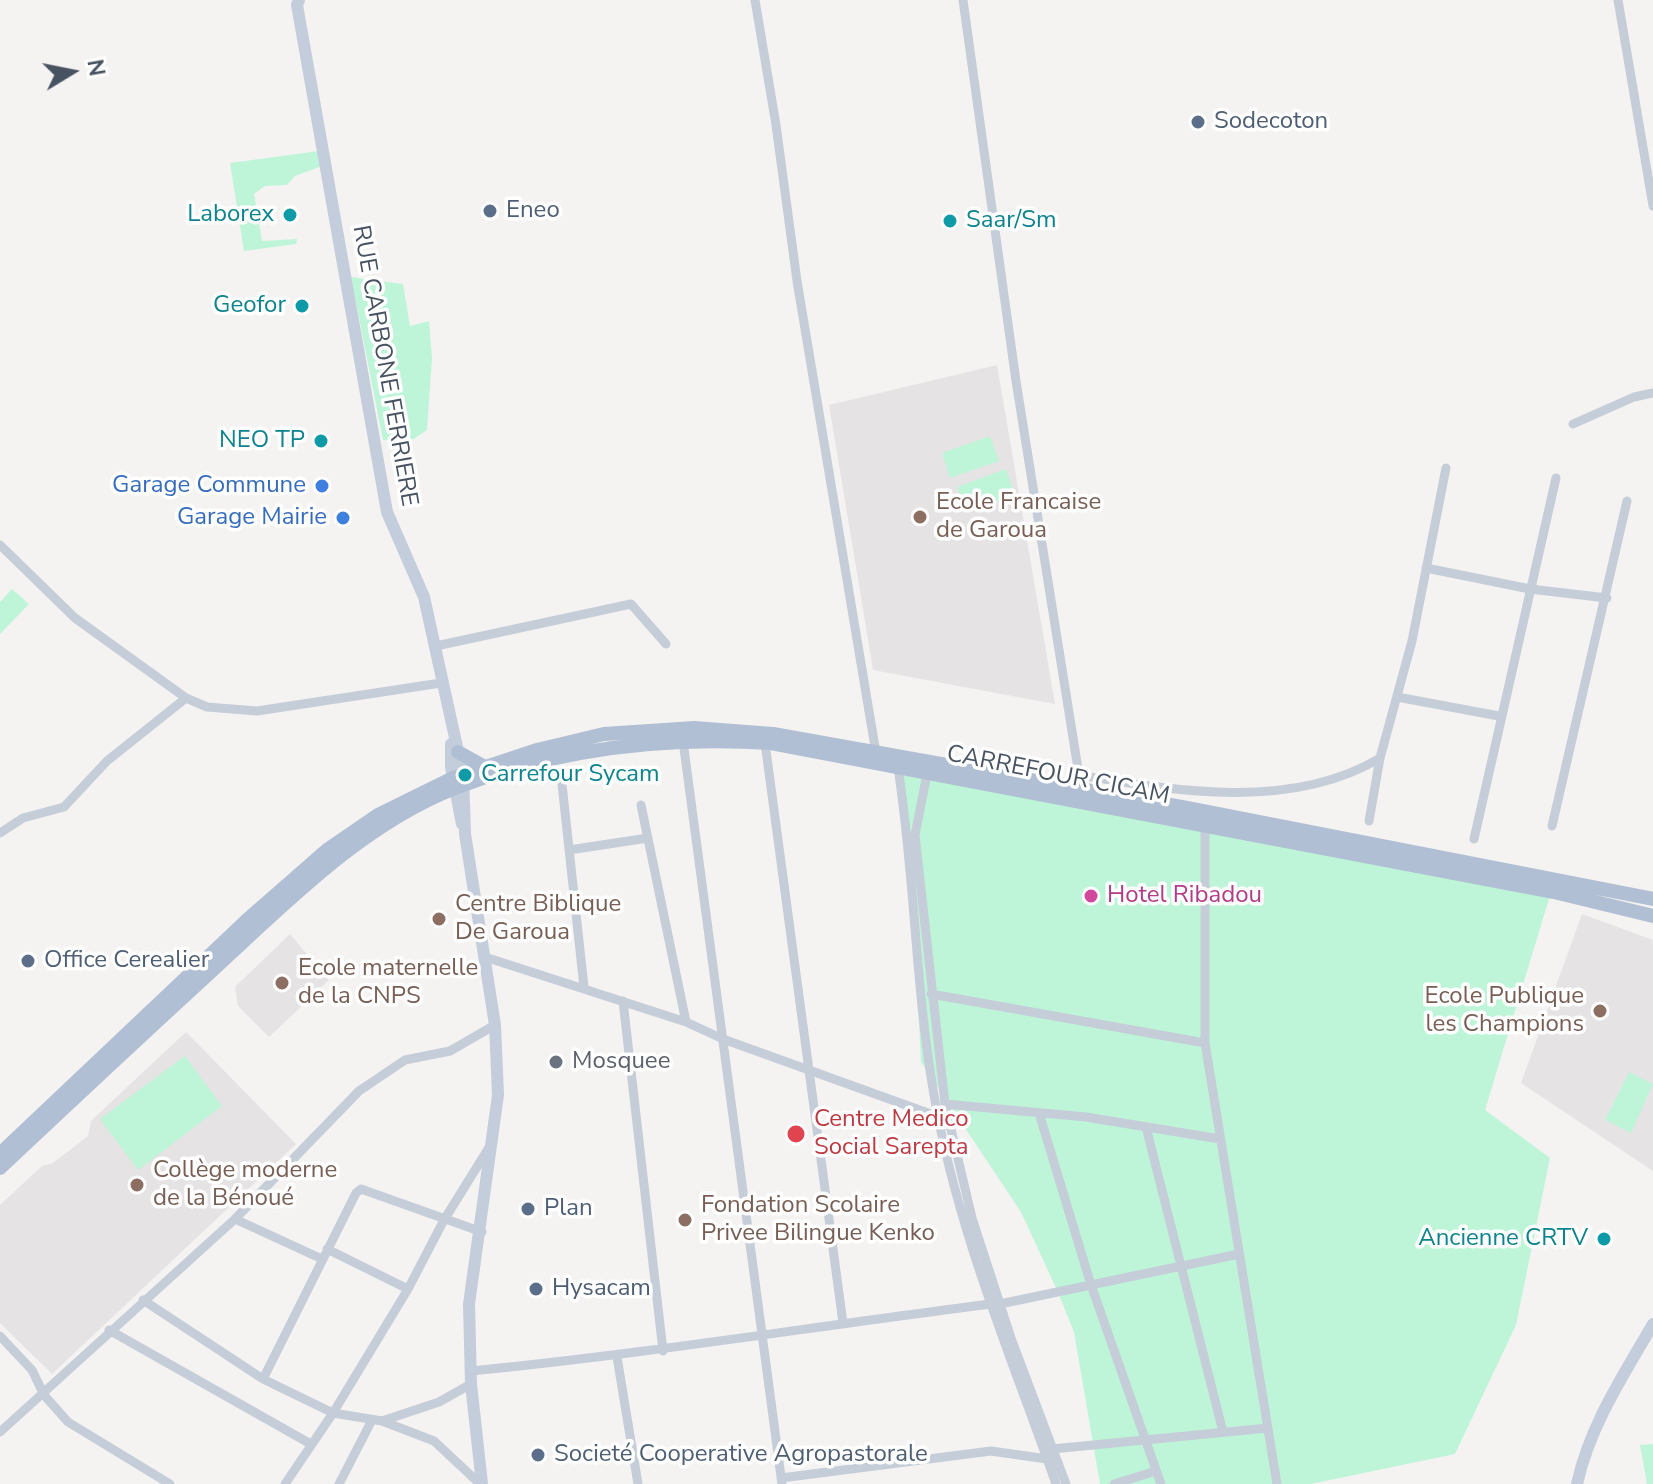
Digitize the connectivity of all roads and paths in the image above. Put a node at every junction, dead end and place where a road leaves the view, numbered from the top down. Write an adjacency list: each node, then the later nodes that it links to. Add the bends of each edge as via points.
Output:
1 (299, 0): 16 (street, RUE CARBONE FERRIERE, via 387,512 424,597)
2 (755, 0): 25 (street)
3 (963, 0): 31 (street)
4 (1618, 0): 5 (street)
5 (1653, 206)
6 (1653, 393): 7 (street)
7 (1573, 424)
8 (1446, 468): 12 (street)
9 (1556, 478): 13 (street)
10 (1627, 501): 14 (street)
11 (0, 545): 19 (street, via 75,618)
12 (1426, 568): 13 (street); 18 (street)
13 (1530, 589): 14 (street); 20 (street)
14 (1607, 598): 36 (street)
15 (666, 644): 16 (street, via 636,608 624,604)
16 (436, 646): 17 (street, RUE CARBONE FERRIERE)
17 (441, 683): 19 (street, via 257,711 220,710); 21 (street, RUE CARBONE FERRIERE)
18 (1397, 697): 20 (street); 26 (street)
19 (186, 698): 38 (street, via 125,745 64,807 23,818)
20 (1499, 716): 40 (street)
21 (452, 733): 24 (street, RUE CARBONE FERRIERE); 32 (street, RUE CARBONE FERRIERE)
22 (683, 741): 23 (main road, CARREFOUR CICAM); 32 (main road, CARREFOUR CICAM, via 602,748); 50 (street)
23 (765, 743): 28 (main road, CARREFOUR CICAM); 52 (street)
24 (458, 752): 27 (main road); 32 (street, RUE CARBONE FERRIERE)
25 (876, 753): 27 (main road, via 773,734 694,728 604,734); 33 (main road)
26 (1380, 758): 31 (street, via 1314,786 1279,792 1194,789); 35 (street)
27 (485, 767): 32 (main road)
28 (898, 768): 29 (main road, CARREFOUR CICAM); 56 (street)
29 (927, 774): 37 (main road, CARREFOUR CICAM); 46 (street, via 915,835)
30 (561, 775): 41 (street)
31 (1079, 775): 33 (street)
32 (458, 782): 44 (street); 54 (main road, via 380,829 300,890)
33 (1077, 791): 42 (main road)
34 (641, 805): 39 (street)
35 (1369, 821)
36 (1552, 826)
37 (1205, 827): 43 (main road, CARREFOUR CICAM, via 1554,892); 51 (street)
38 (0, 833)
39 (648, 838): 41 (street); 48 (street)
40 (1474, 839)
41 (569, 850): 45 (street)
42 (1653, 899)
43 (1653, 916)
44 (485, 957): 45 (street); 49 (street)
45 (584, 987): 47 (street)
46 (931, 994): 51 (street); 53 (street)
47 (623, 1001): 48 (street); 78 (street)
48 (686, 1022): 50 (street)
49 (495, 1025): 58 (street); 62 (street, via 450,1051 405,1060 359,1091)
50 (723, 1039): 52 (street); 76 (street)
51 (1205, 1043): 59 (street)
52 (808, 1069): 56 (street); 73 (street)
53 (945, 1104): 55 (street); 72 (street)
54 (52, 1112): 60 (main road); 61 (main road)
55 (1039, 1113): 57 (street); 69 (street)
56 (939, 1117): 72 (street, via 962,1216)
57 (1146, 1127): 59 (street); 68 (street)
58 (494, 1139): 63 (street); 64 (street)
59 (1220, 1139): 66 (street)
60 (0, 1154)
61 (0, 1168)
62 (235, 1219): 67 (street); 71 (street)
63 (444, 1220): 64 (street); 65 (street, via 361,1189); 70 (street)
64 (482, 1232): 80 (street, via 469,1304)
65 (327, 1249): 67 (street); 70 (street)
66 (1239, 1254): 68 (street); 85 (street)
67 (322, 1259): 81 (street)
68 (1180, 1265): 69 (street); 87 (street)
69 (1091, 1285): 72 (street); 88 (street)
70 (408, 1289): 83 (street)
71 (143, 1300): 75 (street); 81 (street)
72 (996, 1304): 73 (street); 90 (street); 91 (street)
73 (843, 1323): 76 (street)
74 (1653, 1324): 104 (street, via 1603,1409)
75 (109, 1330): 82 (street); 89 (street)
76 (761, 1334): 78 (street); 93 (street)
77 (0, 1336): 82 (street, via 32,1370)
78 (663, 1351): 79 (street)
79 (617, 1357): 80 (street); 98 (street)
80 (471, 1378): 84 (street, via 439,1402); 97 (street)
81 (263, 1379): 83 (street)
82 (44, 1395): 86 (street); 94 (street, via 68,1422)
83 (333, 1413): 84 (street); 89 (street)
84 (377, 1420): 96 (street); 97 (street, via 434,1441)
85 (1268, 1428): 87 (street); 103 (street)
86 (0, 1432)
87 (1223, 1432): 88 (street)
88 (1145, 1441): 90 (street); 92 (street)
89 (309, 1443): 95 (street)
90 (1052, 1449): 100 (street)
91 (1047, 1459): 93 (street, via 991,1451); 99 (street)
92 (1156, 1471): 101 (street); 102 (street)
93 (781, 1481)
94 (170, 1484)
95 (285, 1484)
96 (339, 1484)
97 (481, 1484)
98 (638, 1484)
99 (1056, 1484)
100 (1066, 1484)
101 (1114, 1484)
102 (1161, 1484)
103 (1277, 1484)
104 (1577, 1484)

